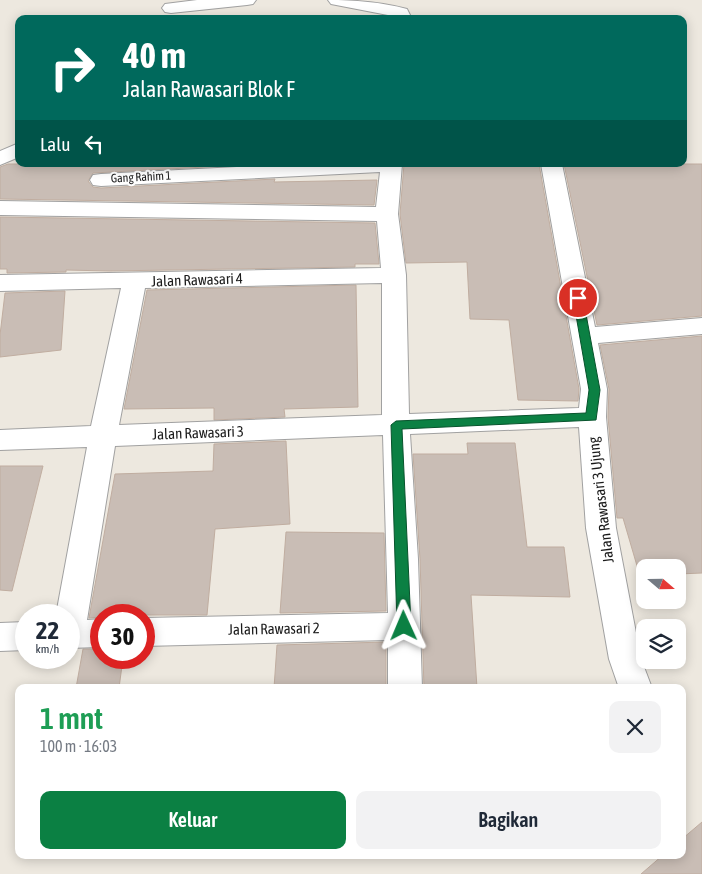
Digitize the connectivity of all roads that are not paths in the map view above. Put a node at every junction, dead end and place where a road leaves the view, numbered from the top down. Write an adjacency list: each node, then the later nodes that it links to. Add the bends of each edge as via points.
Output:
1 (247, 0): 3 (street)
2 (337, 0): 4 (street)
3 (168, 9)
4 (402, 15)
5 (15, 151): 6 (street)
6 (0, 159)
7 (282, 167): 10 (street, Gang Rahim 1)
8 (391, 167): 13 (street)
9 (552, 167): 18 (street, Jalan Rawasari 3 Ujung)
10 (209, 169): 11 (street, Gang Rahim 1)
11 (101, 180)
12 (0, 208): 13 (street)
13 (387, 214): 14 (street)
14 (394, 275): 15 (street, Jalan Rawasari 4); 20 (street)
15 (134, 282): 16 (street, Jalan Rawasari 4); 21 (street)
16 (0, 283)
17 (702, 326): 18 (street)
18 (585, 336): 19 (street, Jalan Rawasari 3 Ujung, via 594,390)
19 (592, 417): 20 (street, Jalan Rawasari 3); 29 (street, Jalan Rawasari 3 Ujung, via 601,528 625,659)
20 (396, 425): 21 (street, Jalan Rawasari 3); 24 (street)
21 (103, 436): 22 (street, Jalan Rawasari 3); 23 (street)
22 (0, 440)
23 (74, 604)
24 (404, 626): 25 (street, Jalan Rawasari 2); 28 (street)
25 (155, 632)
26 (15, 636): 27 (street)
27 (0, 637)
28 (405, 684)
29 (634, 684)

